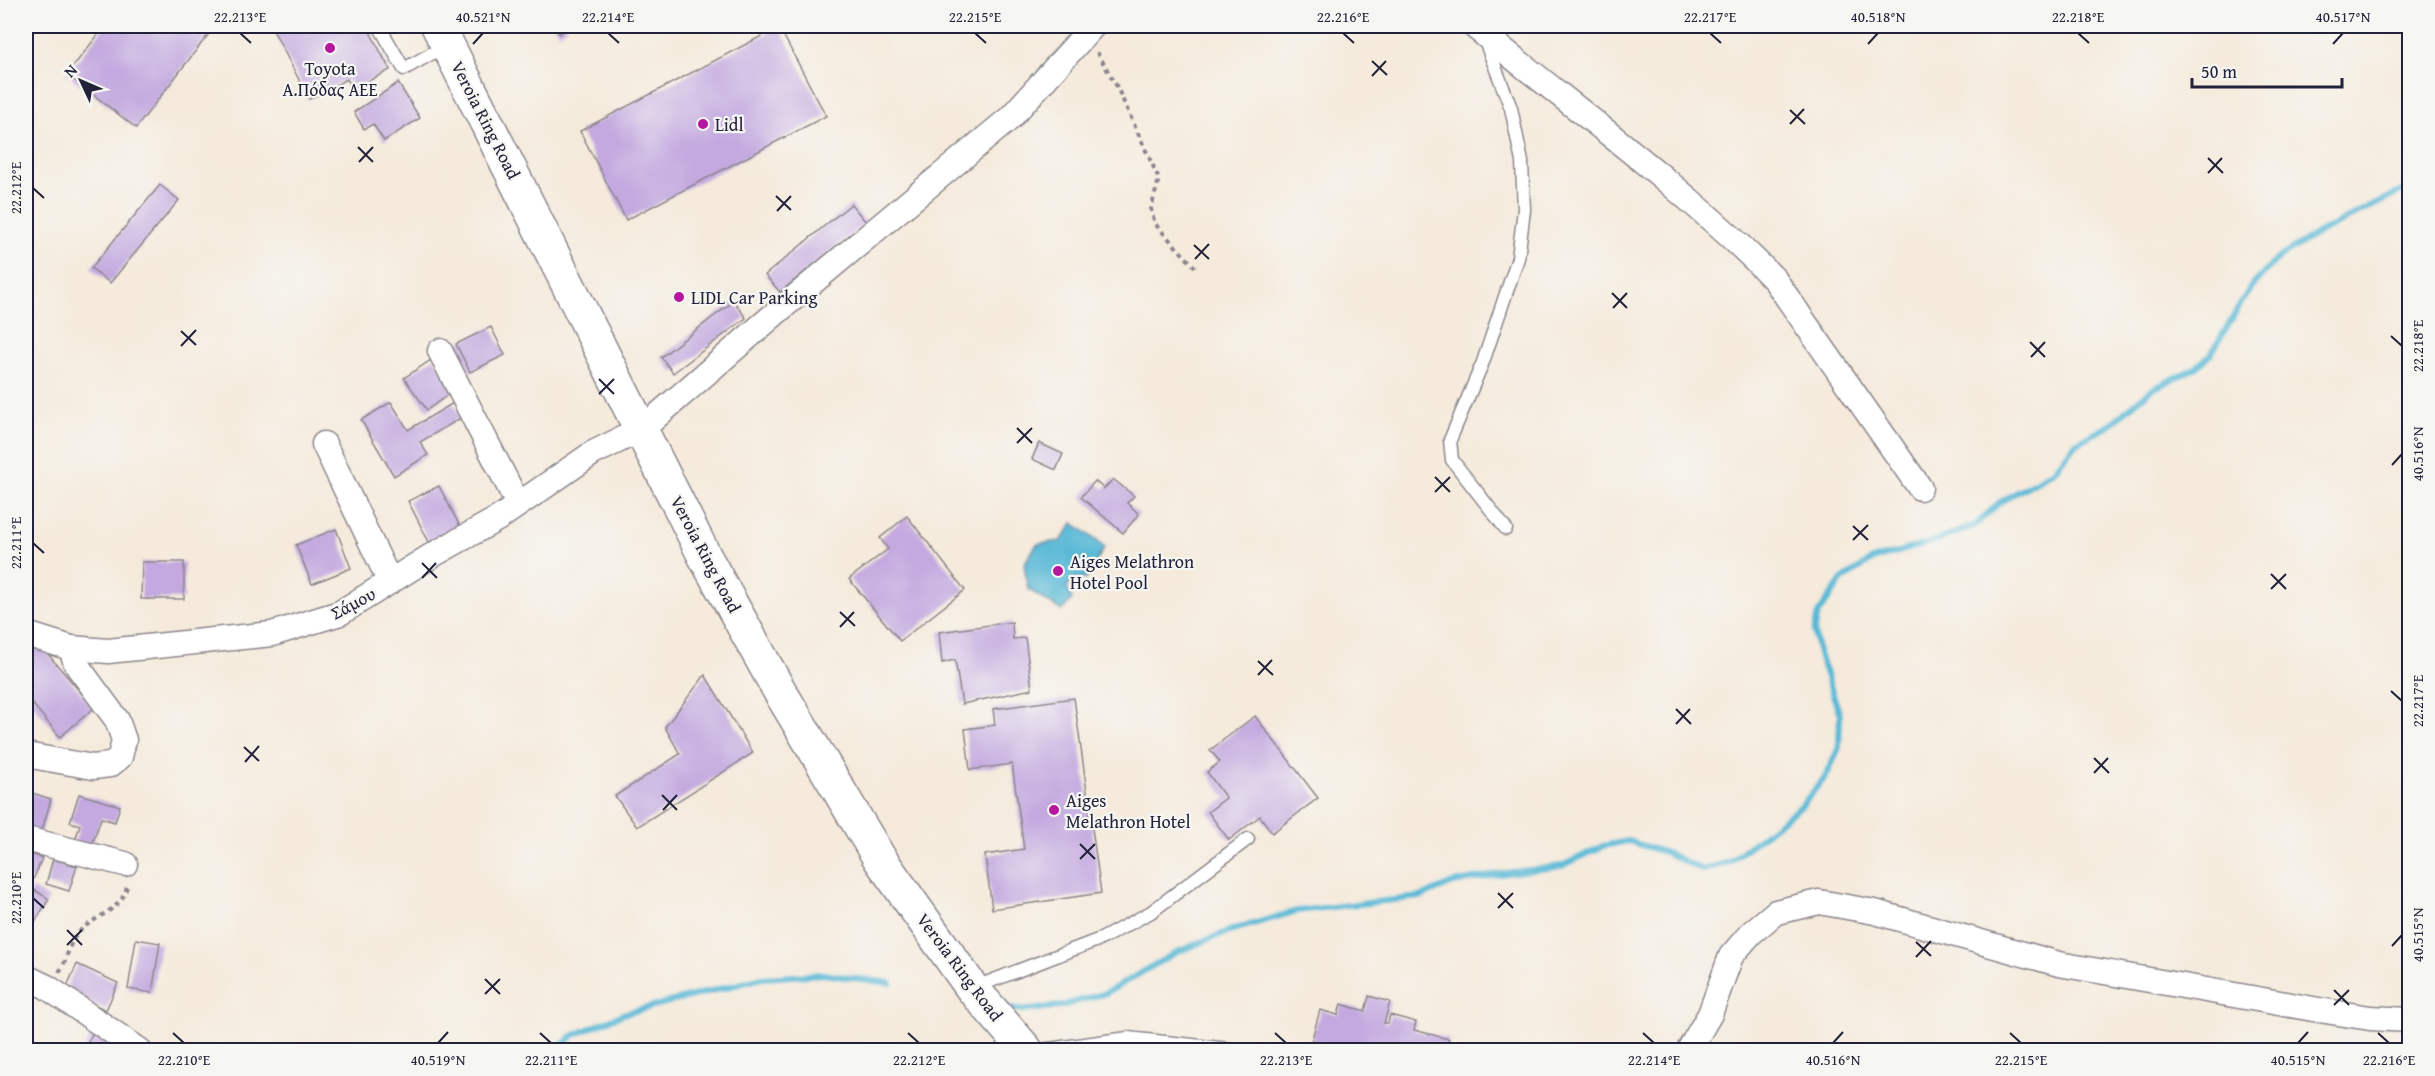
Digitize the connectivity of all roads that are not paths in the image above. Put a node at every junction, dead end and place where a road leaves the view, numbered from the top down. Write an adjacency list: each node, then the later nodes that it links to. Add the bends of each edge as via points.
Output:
1 (380, 26): 4 (lane, via 404,69)
2 (1478, 28): 8 (street, via 1633,151 1775,280); 10 (lane, via 1511,108 1522,162 1524,210 1518,258 1483,362 1450,440 1452,460)
3 (1090, 29): 6 (street, Σάμου, via 1010,118)
4 (443, 35): 6 (main road, Verοia Ring Road)
5 (441, 351): 9 (street)
6 (642, 429): 9 (street, Σάμου, via 593,453); 19 (main road, Verοia Ring Road, via 705,557 835,786 880,859)
7 (324, 444): 11 (street)
8 (1920, 488)
9 (518, 504): 11 (street, Σάμου)
10 (1506, 529)
11 (390, 582): 13 (street, Σάμου, via 340,613 272,634 108,651)
12 (26, 634): 13 (street, Σάμου)
13 (71, 648): 14 (street, via 76,664 117,720 124,740 120,758 110,765 93,767)
14 (26, 754)
15 (1248, 838): 19 (lane, via 1151,912 1103,938)
16 (26, 839): 17 (street)
17 (125, 864)
18 (36, 982): 21 (street)
19 (972, 988): 22 (main road, Verοia Ring Road)
20 (2409, 1020): 25 (street, via 2319,1010 2059,964 1875,912 1820,902 1776,912 1751,933 1731,956 1710,1014)
21 (139, 1050)
22 (1026, 1050)
23 (1041, 1050): 24 (lane, via 1128,1038)
24 (1239, 1050)
25 (1689, 1050)

